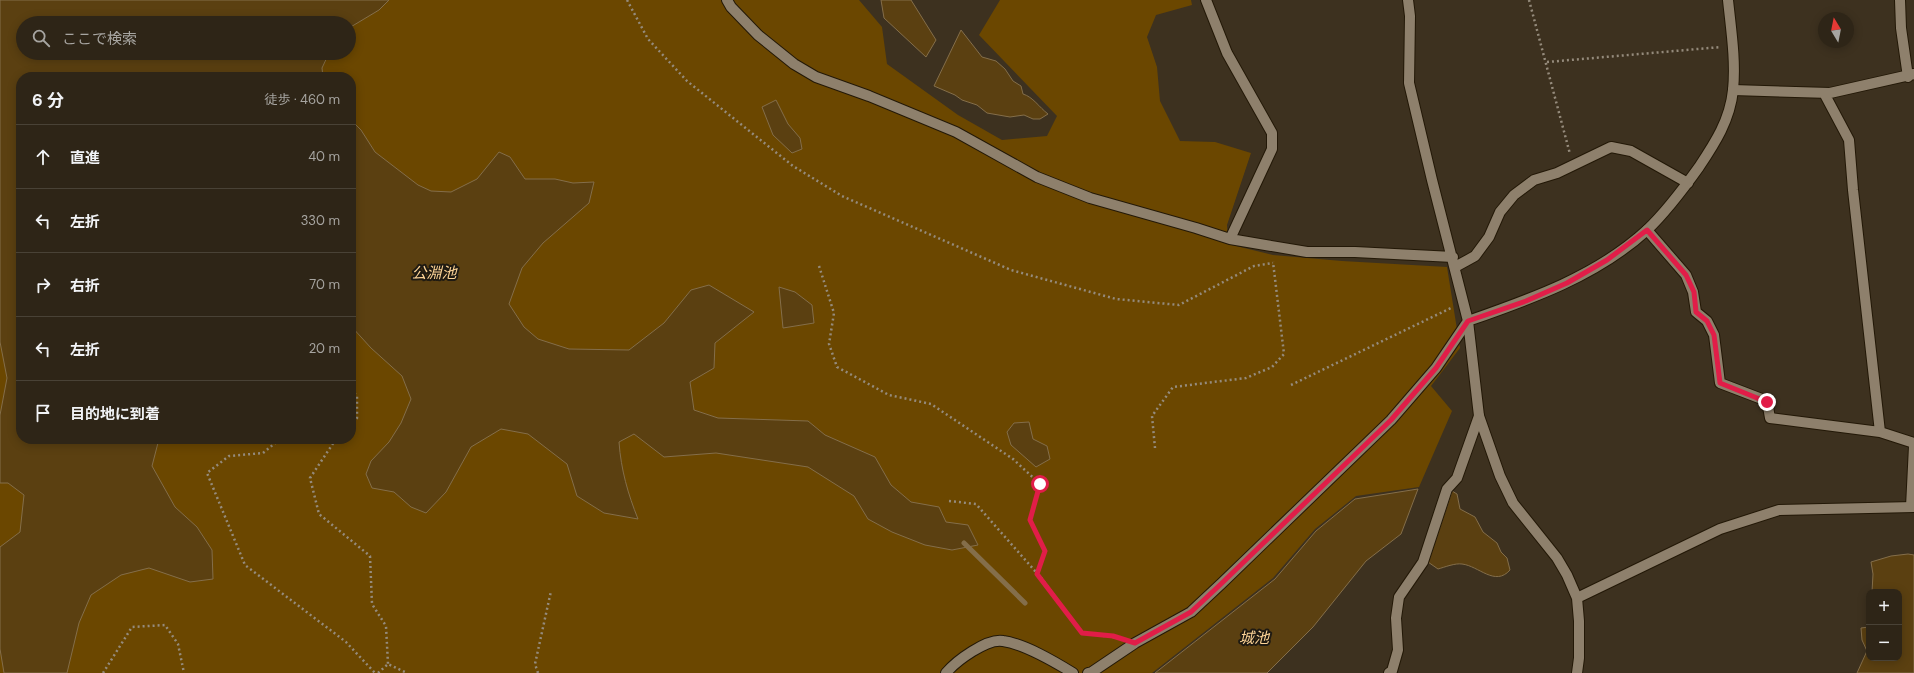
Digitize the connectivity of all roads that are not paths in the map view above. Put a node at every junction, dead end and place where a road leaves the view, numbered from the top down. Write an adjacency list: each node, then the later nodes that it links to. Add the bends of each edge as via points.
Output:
1 (727, 0): 11 (street, via 758,35 794,64 816,77 956,132 1038,177 1090,198)
2 (1206, 0): 11 (street, via 1227,53 1272,133 1272,149)
3 (1408, 0): 12 (street, via 1409,83)
4 (1728, 0): 7 (street)
5 (1900, 0): 6 (street, via 1901,28)
6 (1911, 76): 8 (street)
7 (1733, 90): 8 (street); 9 (street, via 1726,119 1716,141)
8 (1824, 92): 15 (street, via 1849,140)
9 (1688, 183): 10 (street); 12 (street, via 1631,150 1611,147 1557,173 1534,180 1514,195 1500,212 1489,237 1475,256)
10 (1647, 230): 13 (street, via 1607,260 1567,283 1526,301); 15 (street, via 1686,275 1694,292 1696,312 1707,321 1714,335 1720,383 1767,402 1770,418)
11 (1230, 239): 12 (street, via 1307,252 1355,252)
12 (1454, 262): 13 (street)
13 (1468, 321): 14 (street); 22 (street, via 1436,368 1391,420 1191,612)
14 (1479, 416): 19 (street, via 1500,476 1513,503 1557,558); 23 (street, via 1457,478 1447,489 1423,562 1399,597 1396,618 1398,650 1392,671)
15 (1880, 432): 16 (street)
16 (1914, 443)
17 (1914, 446): 18 (street)
18 (1913, 507): 19 (street, via 1779,510 1720,530)
19 (1577, 598): 24 (street)
20 (946, 673): 21 (street, via 974,649 1002,640 1052,660)
21 (1073, 673)
22 (1088, 673)
23 (1389, 673)
24 (1577, 673)

